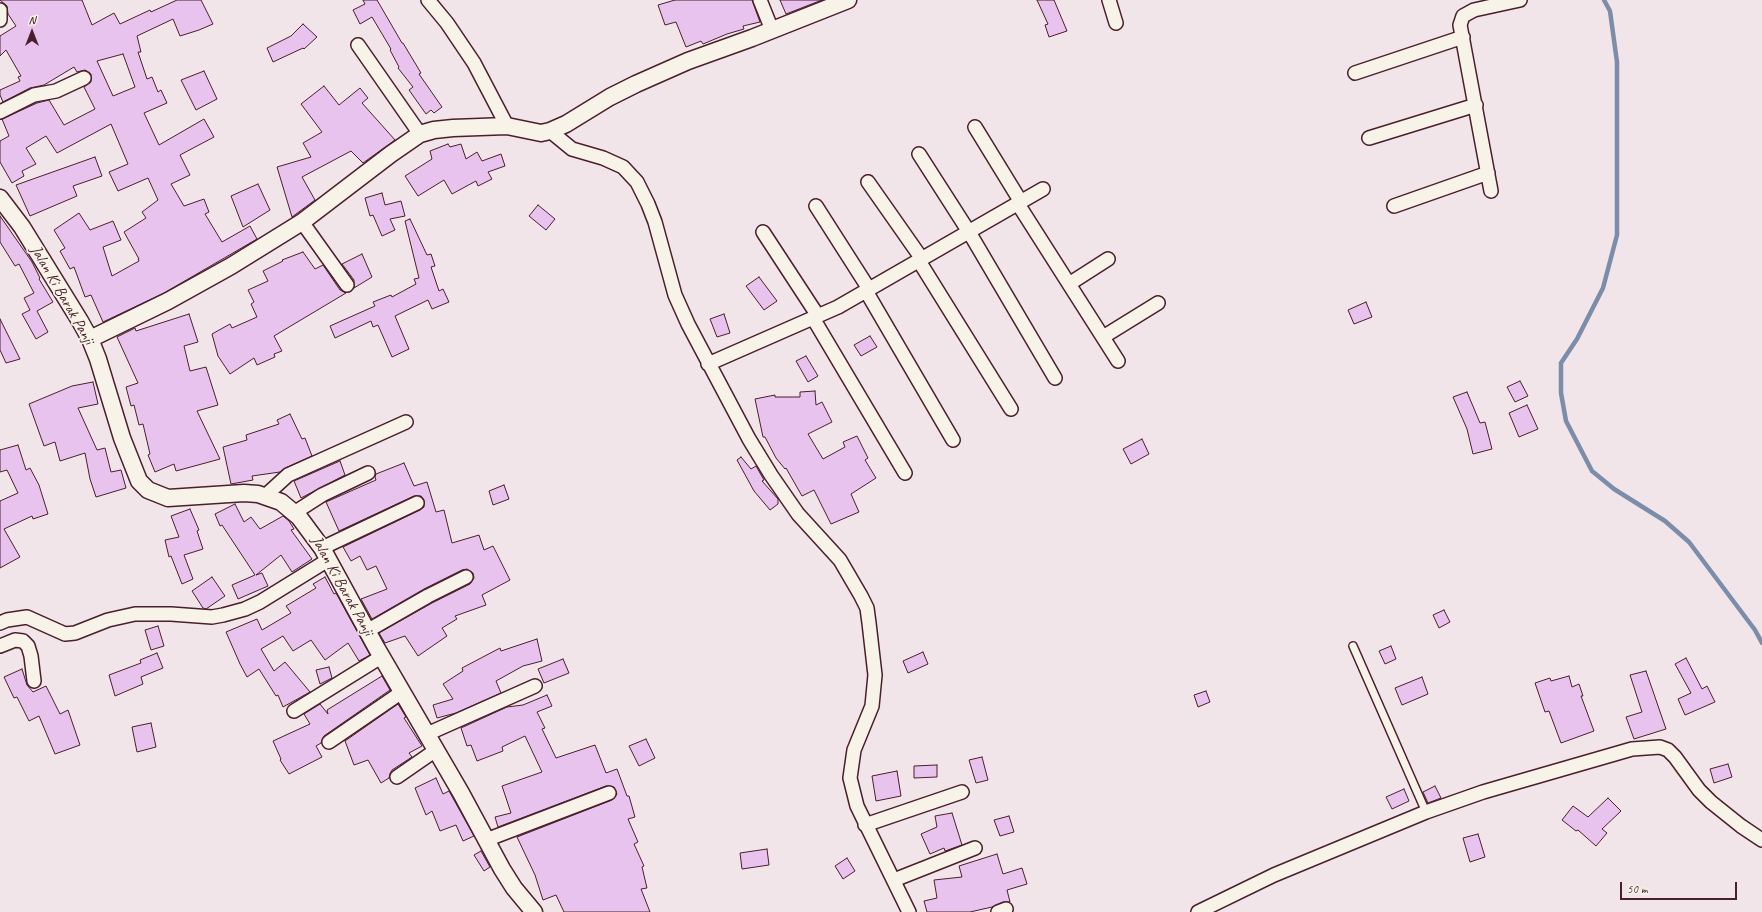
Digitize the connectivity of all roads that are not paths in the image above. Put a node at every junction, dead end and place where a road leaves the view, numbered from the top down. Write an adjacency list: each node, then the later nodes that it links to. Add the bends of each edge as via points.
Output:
1 (428, 0): 16 (street, via 474,63)
2 (760, 0): 9 (street)
3 (848, 0): 9 (street)
4 (1109, 0): 8 (street)
5 (1520, 0): 10 (street, via 1474,10 1463,16 1460,25)
6 (0, 10): 7 (street)
7 (0, 20)
8 (1116, 23)
9 (772, 30): 18 (street, via 688,61 636,84)
10 (1463, 37): 12 (street); 14 (street)
11 (358, 45): 19 (street)
12 (1356, 73)
13 (84, 78): 15 (street, via 56,91 34,95)
14 (1476, 105): 20 (street); 22 (street)
15 (0, 112)
16 (507, 126): 18 (street, via 542,133); 19 (street, via 453,128)
17 (975, 127): 27 (street)
18 (550, 131): 43 (street, via 572,150 603,158 623,167 637,182 655,222 675,295)
19 (420, 134): 30 (street)
20 (1369, 138)
21 (919, 154): 32 (street)
22 (1488, 173): 25 (street); 29 (street)
23 (868, 182): 34 (street)
24 (1043, 189): 27 (street)
25 (1491, 191)
26 (0, 198): 41 (street, Jalan Ki Barak Panji, via 22,227)
27 (1019, 203): 32 (street); 35 (street)
28 (816, 206): 37 (street)
29 (1394, 206)
30 (302, 222): 36 (street); 41 (street, via 168,301)
31 (763, 232): 39 (street)
32 (969, 232): 34 (street); 44 (street)
33 (1108, 259): 35 (street)
34 (921, 260): 37 (street); 45 (street)
35 (1069, 284): 40 (street)
36 (347, 285)
37 (867, 290): 39 (street); 47 (street)
38 (1158, 303): 40 (street)
39 (815, 317): 43 (street); 49 (street)
40 (1103, 337): 42 (street)
41 (90, 339): 50 (street, Jalan Ki Barak Panji, via 132,466 139,481 148,490 168,498 244,493)
42 (1118, 361)
43 (708, 364): 71 (street, via 771,475 798,514 844,566 867,608 874,658 874,692 872,706 854,750 850,778)
44 (1055, 378)
45 (1012, 409)
46 (406, 422): 50 (street, via 288,475)
47 (953, 440)
48 (368, 473): 52 (street, via 322,495)
49 (905, 473)
50 (265, 496): 52 (street, Jalan Ki Barak Panji, via 281,502)
51 (417, 503): 53 (street)
52 (294, 513): 53 (street, Jalan Ki Barak Panji, via 316,538)
53 (325, 554): 55 (street, via 260,602 222,616 135,614 108,620 70,634 54,630 27,617); 56 (street, Jalan Ki Barak Panji)
54 (466, 577): 56 (street)
55 (0, 623)
56 (367, 631): 59 (street, Jalan Ki Barak Panji)
57 (0, 646): 60 (street, via 15,640 23,641 28,646)
58 (1353, 646): 70 (lane)
59 (381, 657): 62 (street, Jalan Ki Barak Panji); 63 (street)
60 (34, 681)
61 (535, 686): 64 (street)
62 (402, 692): 64 (street, Jalan Ki Barak Panji); 65 (street)
63 (294, 711)
64 (427, 734): 66 (street, Jalan Ki Barak Panji)
65 (329, 742)
66 (436, 750): 67 (street); 72 (street, Jalan Ki Barak Panji)
67 (397, 777)
68 (962, 792): 71 (street)
69 (609, 793): 72 (street)
70 (1426, 812): 73 (street, via 1544,774 1632,750 1660,747 1675,757 1711,802); 78 (street, via 1274,875)
71 (865, 825): 75 (street)
72 (486, 840): 76 (street, Jalan Ki Barak Panji, via 514,888)
73 (1762, 840)
74 (975, 848): 75 (street)
75 (894, 880): 77 (street)
76 (534, 912)
77 (909, 912)
78 (1198, 912)

